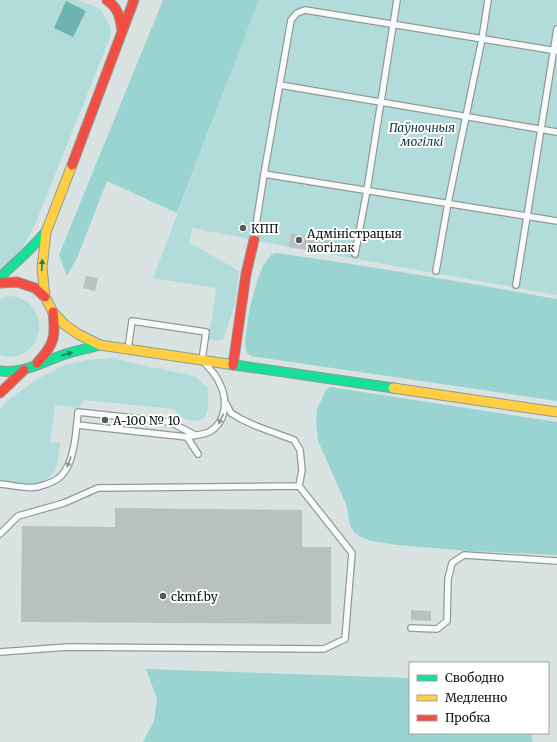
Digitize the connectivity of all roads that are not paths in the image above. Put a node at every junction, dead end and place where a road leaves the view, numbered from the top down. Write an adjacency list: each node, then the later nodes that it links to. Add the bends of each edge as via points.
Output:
1 (107, 0): 8 (main road, via 114,5 120,15)
2 (113, 0): 5 (main road)
3 (397, 0): 6 (lane)
4 (488, 0): 9 (lane)
5 (133, 3): 8 (main road)
6 (394, 25): 9 (lane); 11 (lane, via 305,10 297,14 291,20); 12 (lane)
7 (557, 29): 10 (lane)
8 (122, 31): 21 (main road)
9 (482, 39): 10 (lane); 13 (lane)
10 (555, 51): 14 (lane)
11 (280, 85): 12 (lane); 16 (lane)
12 (381, 102): 13 (lane); 17 (lane)
13 (466, 116): 14 (lane); 18 (lane)
14 (540, 129): 15 (lane); 19 (lane)
15 (557, 132)
16 (264, 174): 17 (lane); 22 (lane)
17 (367, 190): 18 (lane); 23 (lane)
18 (448, 204): 19 (lane); 24 (lane)
19 (527, 216): 20 (lane); 27 (lane)
20 (557, 221)
21 (46, 232): 25 (main road); 28 (main road, one-way to 21, via 42,268)
22 (254, 240): 34 (main road, via 246,274)
23 (355, 254)
24 (436, 270)
25 (0, 277)
26 (0, 282): 28 (main road, via 17,282 35,288)
27 (516, 285)
28 (46, 298): 29 (main road)
29 (53, 312): 30 (main road, via 65,325); 33 (main road, via 54,337 49,350)
30 (100, 345): 31 (main road); 33 (main road, one-way to 30)
31 (128, 349): 32 (main road); 32 (lane, via 132,321 206,332)
32 (202, 360): 34 (main road); 38 (lane, via 220,383)
33 (36, 365): 35 (main road)
34 (233, 365): 39 (main road)
35 (24, 370): 36 (main road); 37 (main road)
36 (0, 371)
37 (0, 393)
38 (225, 402): 41 (lane, one-way to 41, via 220,422 215,428 207,433); 45 (lane, via 231,413 241,419 294,440 300,450 302,470)
39 (557, 412)
40 (77, 424): 41 (lane, via 78,412 170,422); 42 (lane); 44 (lane, one-way to 44, via 68,467 61,476 37,487)
41 (195, 435): 42 (lane)
42 (187, 437): 43 (lane)
43 (198, 454)
44 (0, 484)
45 (299, 486): 46 (lane, via 98,488 64,503 18,516); 49 (lane, via 352,553 345,638 324,649 68,647)
46 (0, 534)
47 (557, 561): 48 (lane, via 464,555 452,563 448,578 447,621 437,630)
48 (410, 628)
49 (0, 652)

